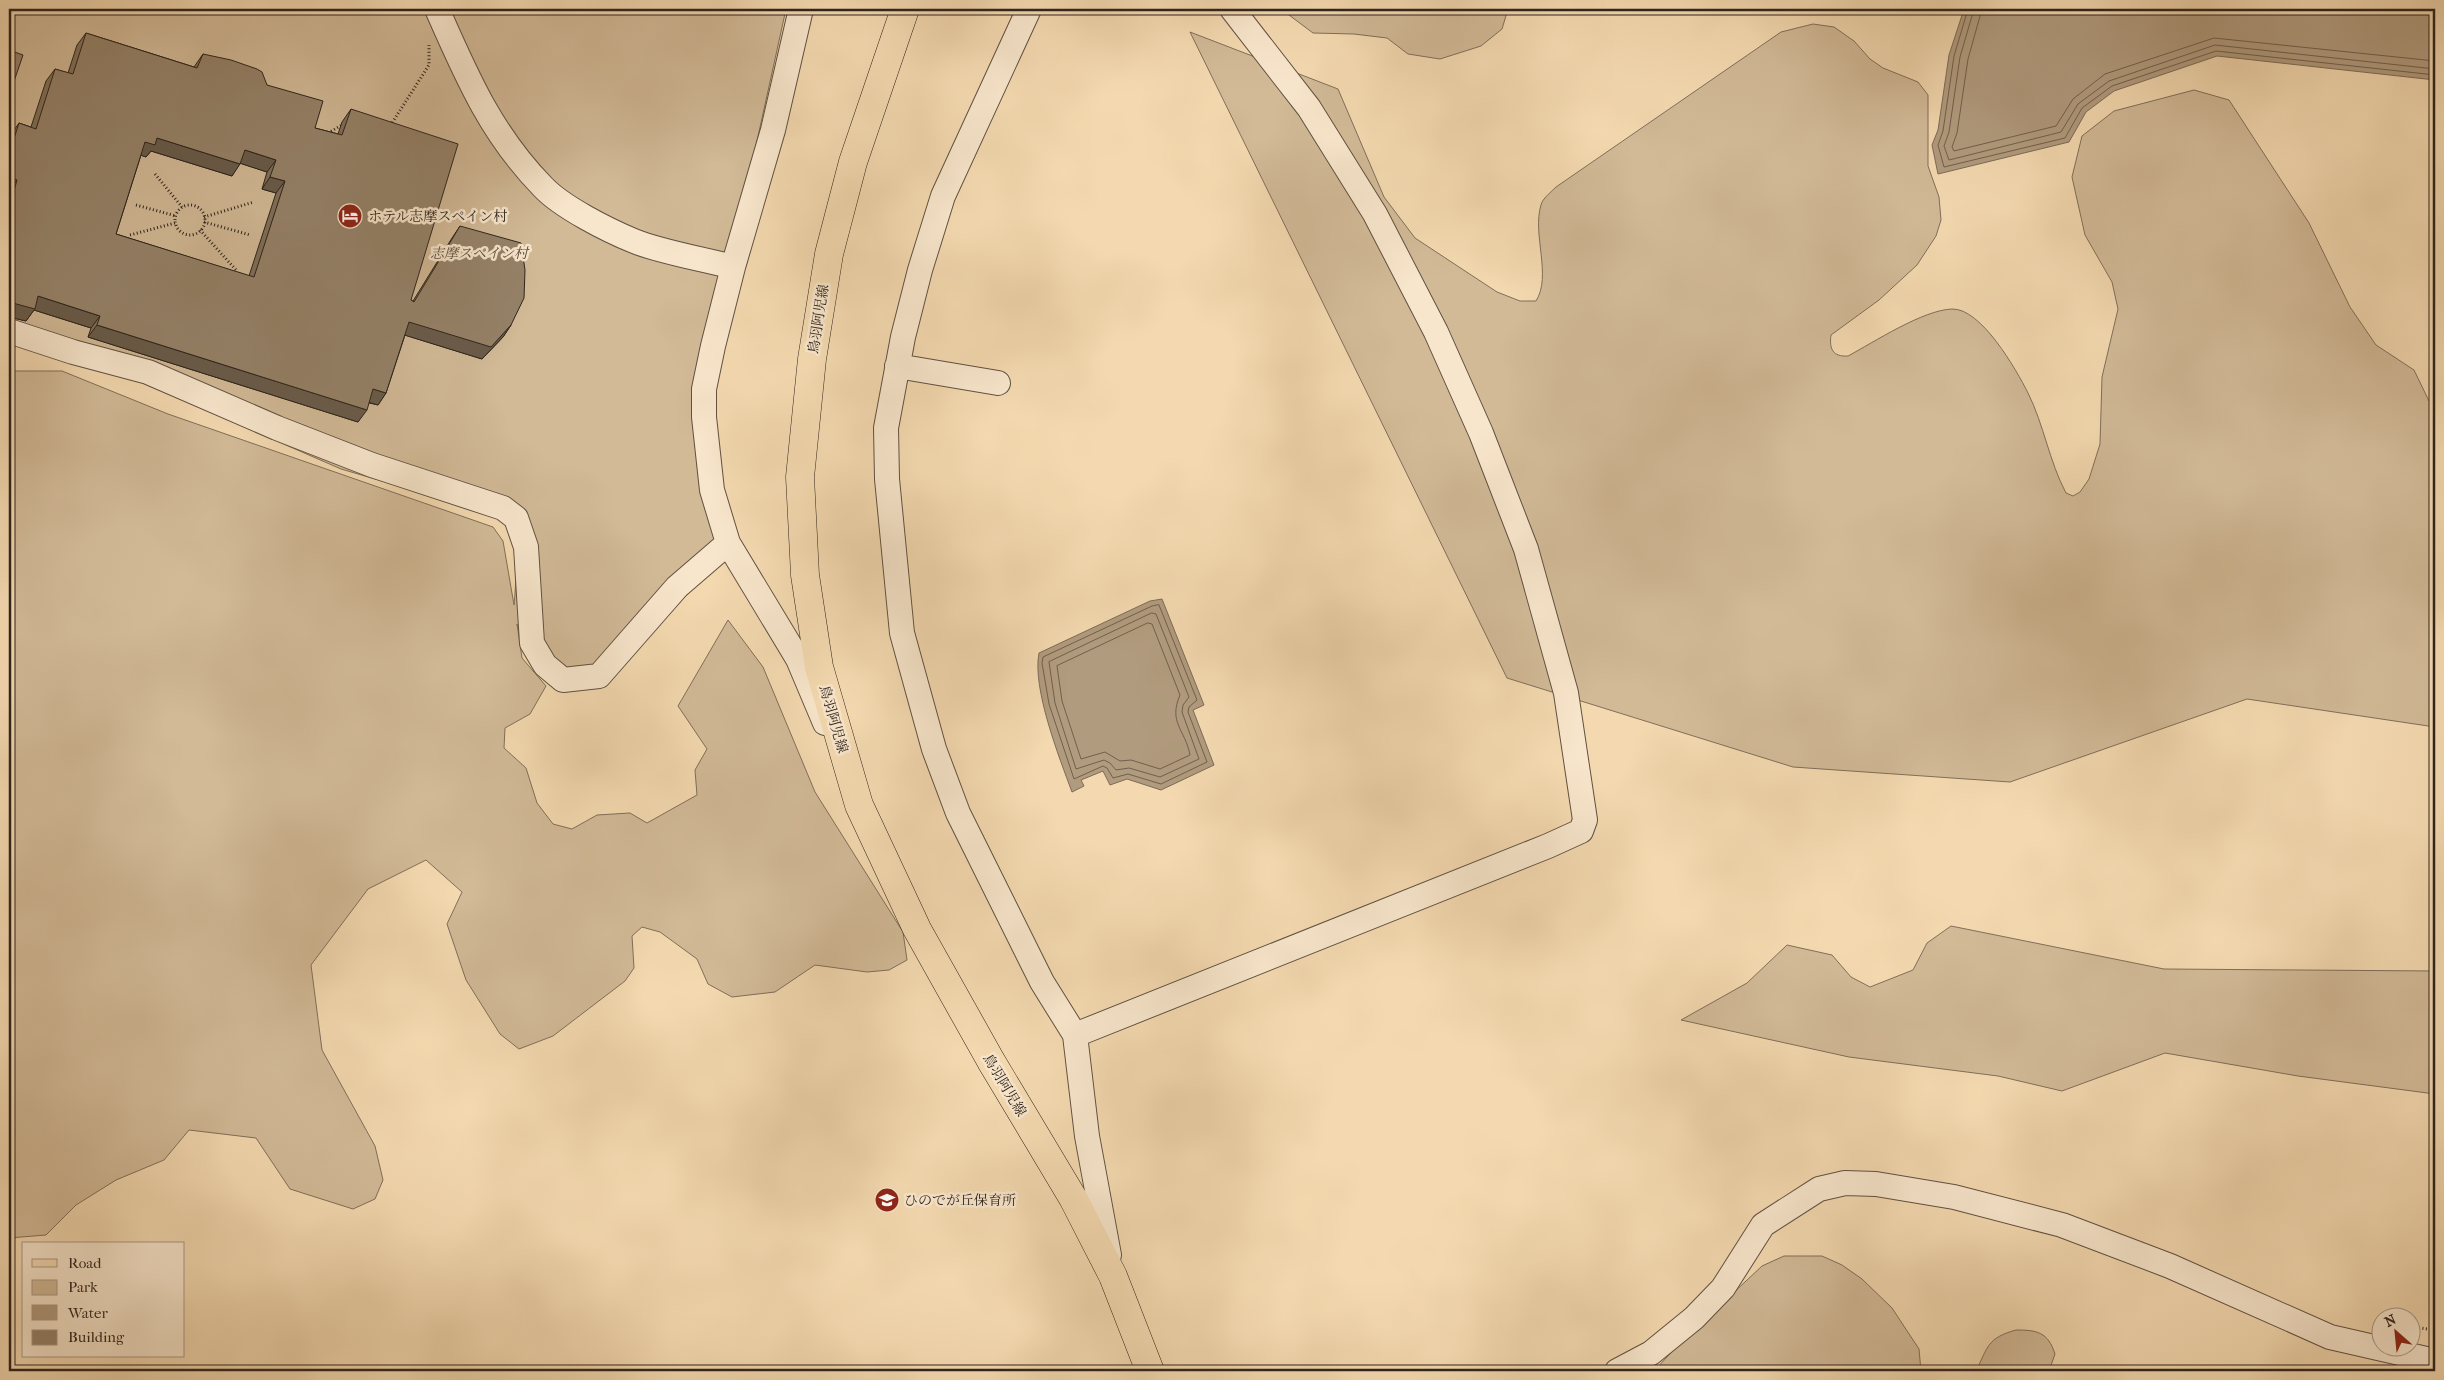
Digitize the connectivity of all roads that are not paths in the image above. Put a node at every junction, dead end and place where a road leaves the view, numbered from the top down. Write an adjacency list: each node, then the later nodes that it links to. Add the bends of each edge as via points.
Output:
1 (437, 9): 6 (street, via 473,91 493,125 544,188 583,216 635,242)
2 (801, 9): 6 (street, via 773,130)
3 (904, 9): 11 (main road, 鳥羽阿児線, via 853,162 829,254 812,360 800,477 805,575 819,667)
4 (1028, 9): 8 (street, via 943,196 920,270)
5 (1236, 13): 12 (street, via 1309,108 1375,214 1436,332 1481,433 1526,549 1566,693 1585,820 1581,831 1548,846)
6 (733, 267): 10 (street, via 704,389 707,463)
7 (9, 331): 10 (street, via 148,372 372,465 503,508 516,518 526,547 532,643 545,665 563,680 599,676 677,587)
8 (898, 366): 9 (street); 12 (street, via 886,428 887,479 902,633 913,676 934,749 958,813 1042,982)
9 (998, 384)
10 (728, 542): 11 (street, via 798,659)
11 (860, 805): 13 (main road, 鳥羽阿児線, via 917,929 1073,1198)
12 (1075, 1036): 13 (street, via 1086,1136)
13 (1113, 1276): 15 (main road, 鳥羽阿児線)
14 (2435, 1361): 16 (street, via 2330,1337 2170,1266 2062,1225 1954,1197 1876,1184 1845,1183 1819,1189 1763,1225 1723,1288 1694,1318 1651,1353)
15 (1150, 1371)
16 (1618, 1371)

